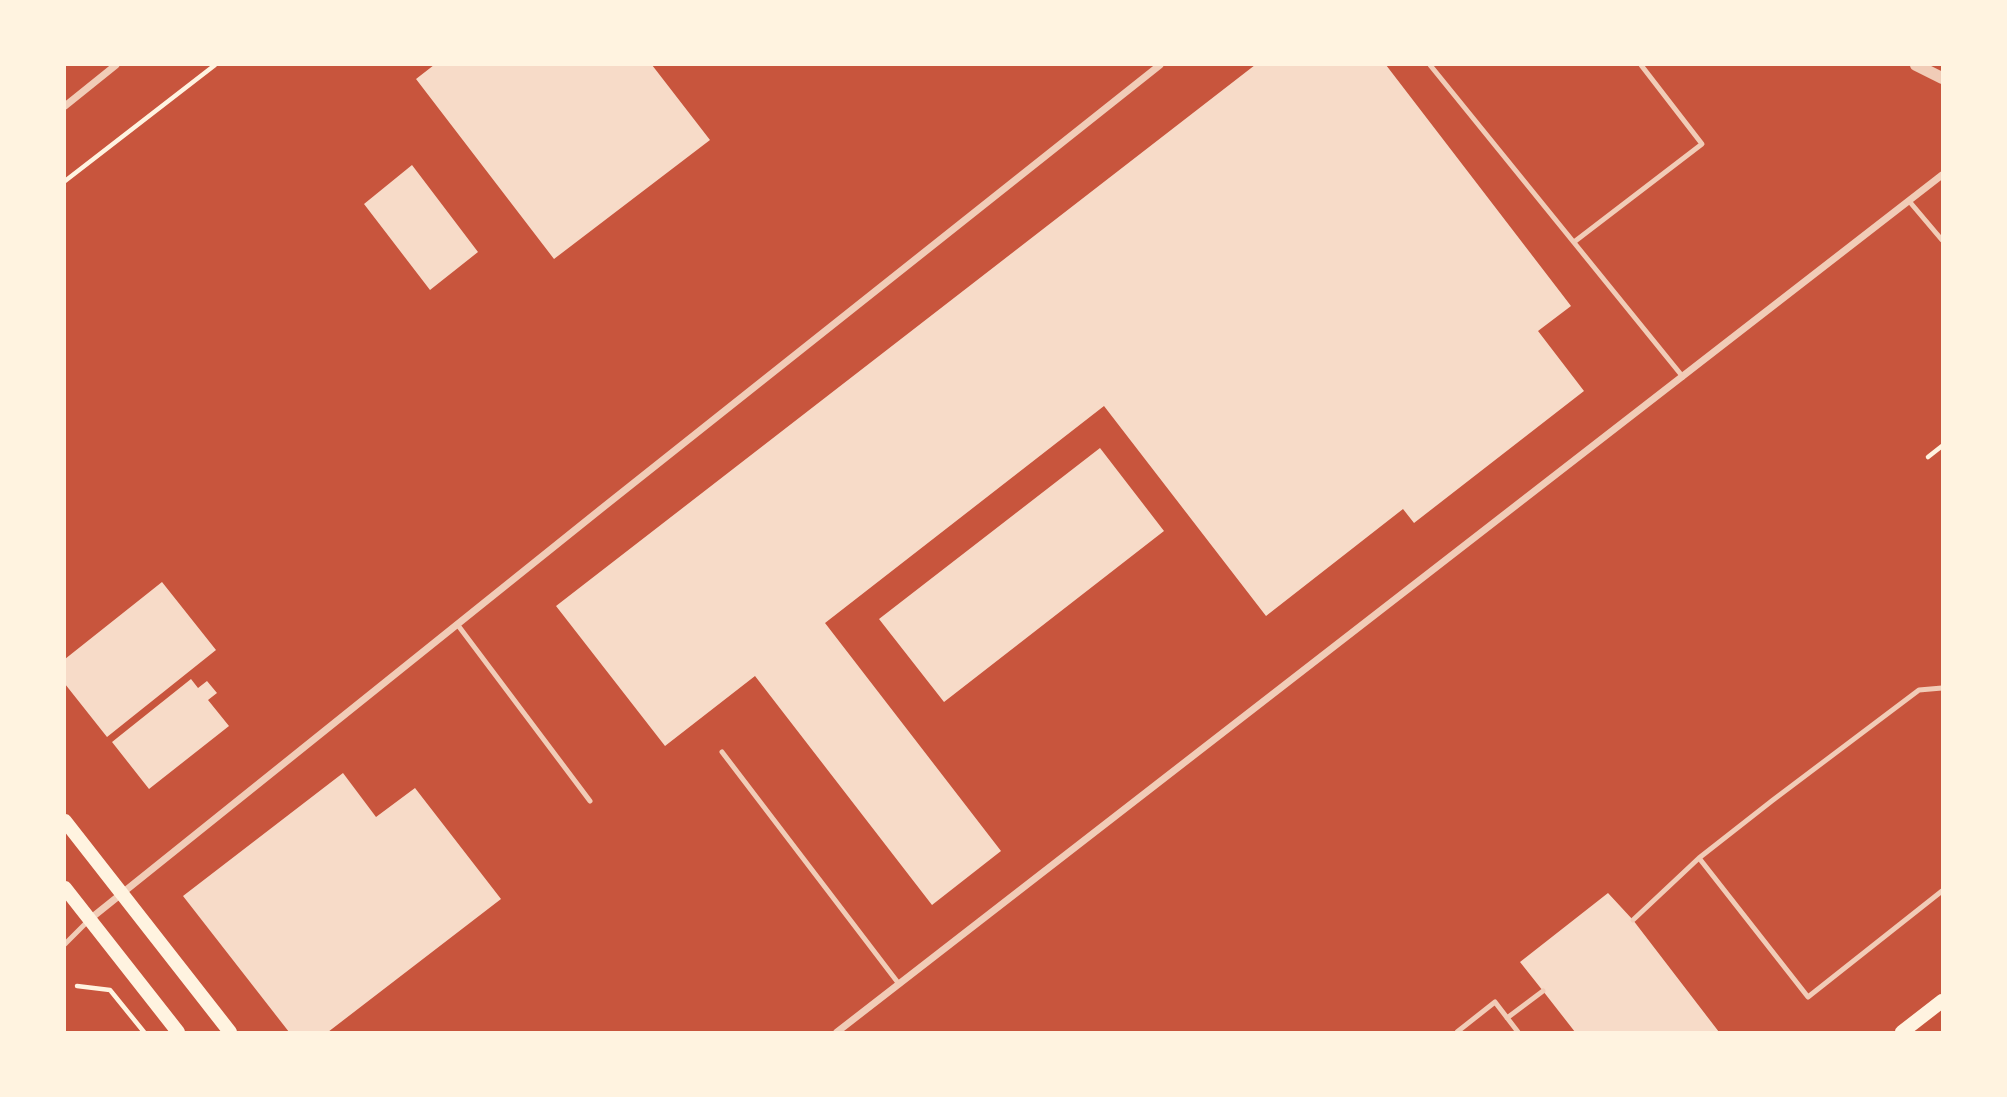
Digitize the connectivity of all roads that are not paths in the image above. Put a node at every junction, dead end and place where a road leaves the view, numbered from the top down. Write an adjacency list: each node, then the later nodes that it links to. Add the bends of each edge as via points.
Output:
1 (116, 65): 9 (street)
2 (1160, 65): 15 (street)
3 (1430, 65): 7 (lane)
4 (1443, 65): 7 (lane)
5 (1641, 65): 13 (lane, via 1702,144)
6 (1916, 65): 8 (street)
7 (1435, 71): 13 (lane)
8 (1942, 78)
9 (65, 106)
10 (1942, 175): 11 (street)
11 (1909, 201): 12 (lane); 14 (street)
12 (1942, 240)
13 (1574, 242): 14 (lane)
14 (1683, 377): 27 (street)
15 (457, 624): 18 (lane); 23 (street)
16 (1942, 688): 20 (lane, via 1919,690)
17 (722, 752): 27 (lane)
18 (590, 801)
19 (65, 821): 23 (main road)
20 (1699, 859): 22 (lane, via 1808,998); 25 (lane)
21 (65, 888): 24 (main road)
22 (1942, 891)
23 (121, 893): 24 (street); 32 (main road)
24 (90, 919): 26 (lane); 31 (main road)
25 (1633, 920)
26 (65, 944)
27 (899, 984): 33 (street)
28 (1543, 991): 30 (lane)
29 (1942, 1000): 36 (main road)
30 (1507, 1018): 34 (lane, via 1495,1002); 35 (lane)
31 (178, 1032)
32 (230, 1032)
33 (837, 1032)
34 (1457, 1032)
35 (1518, 1032)
36 (1902, 1032)

